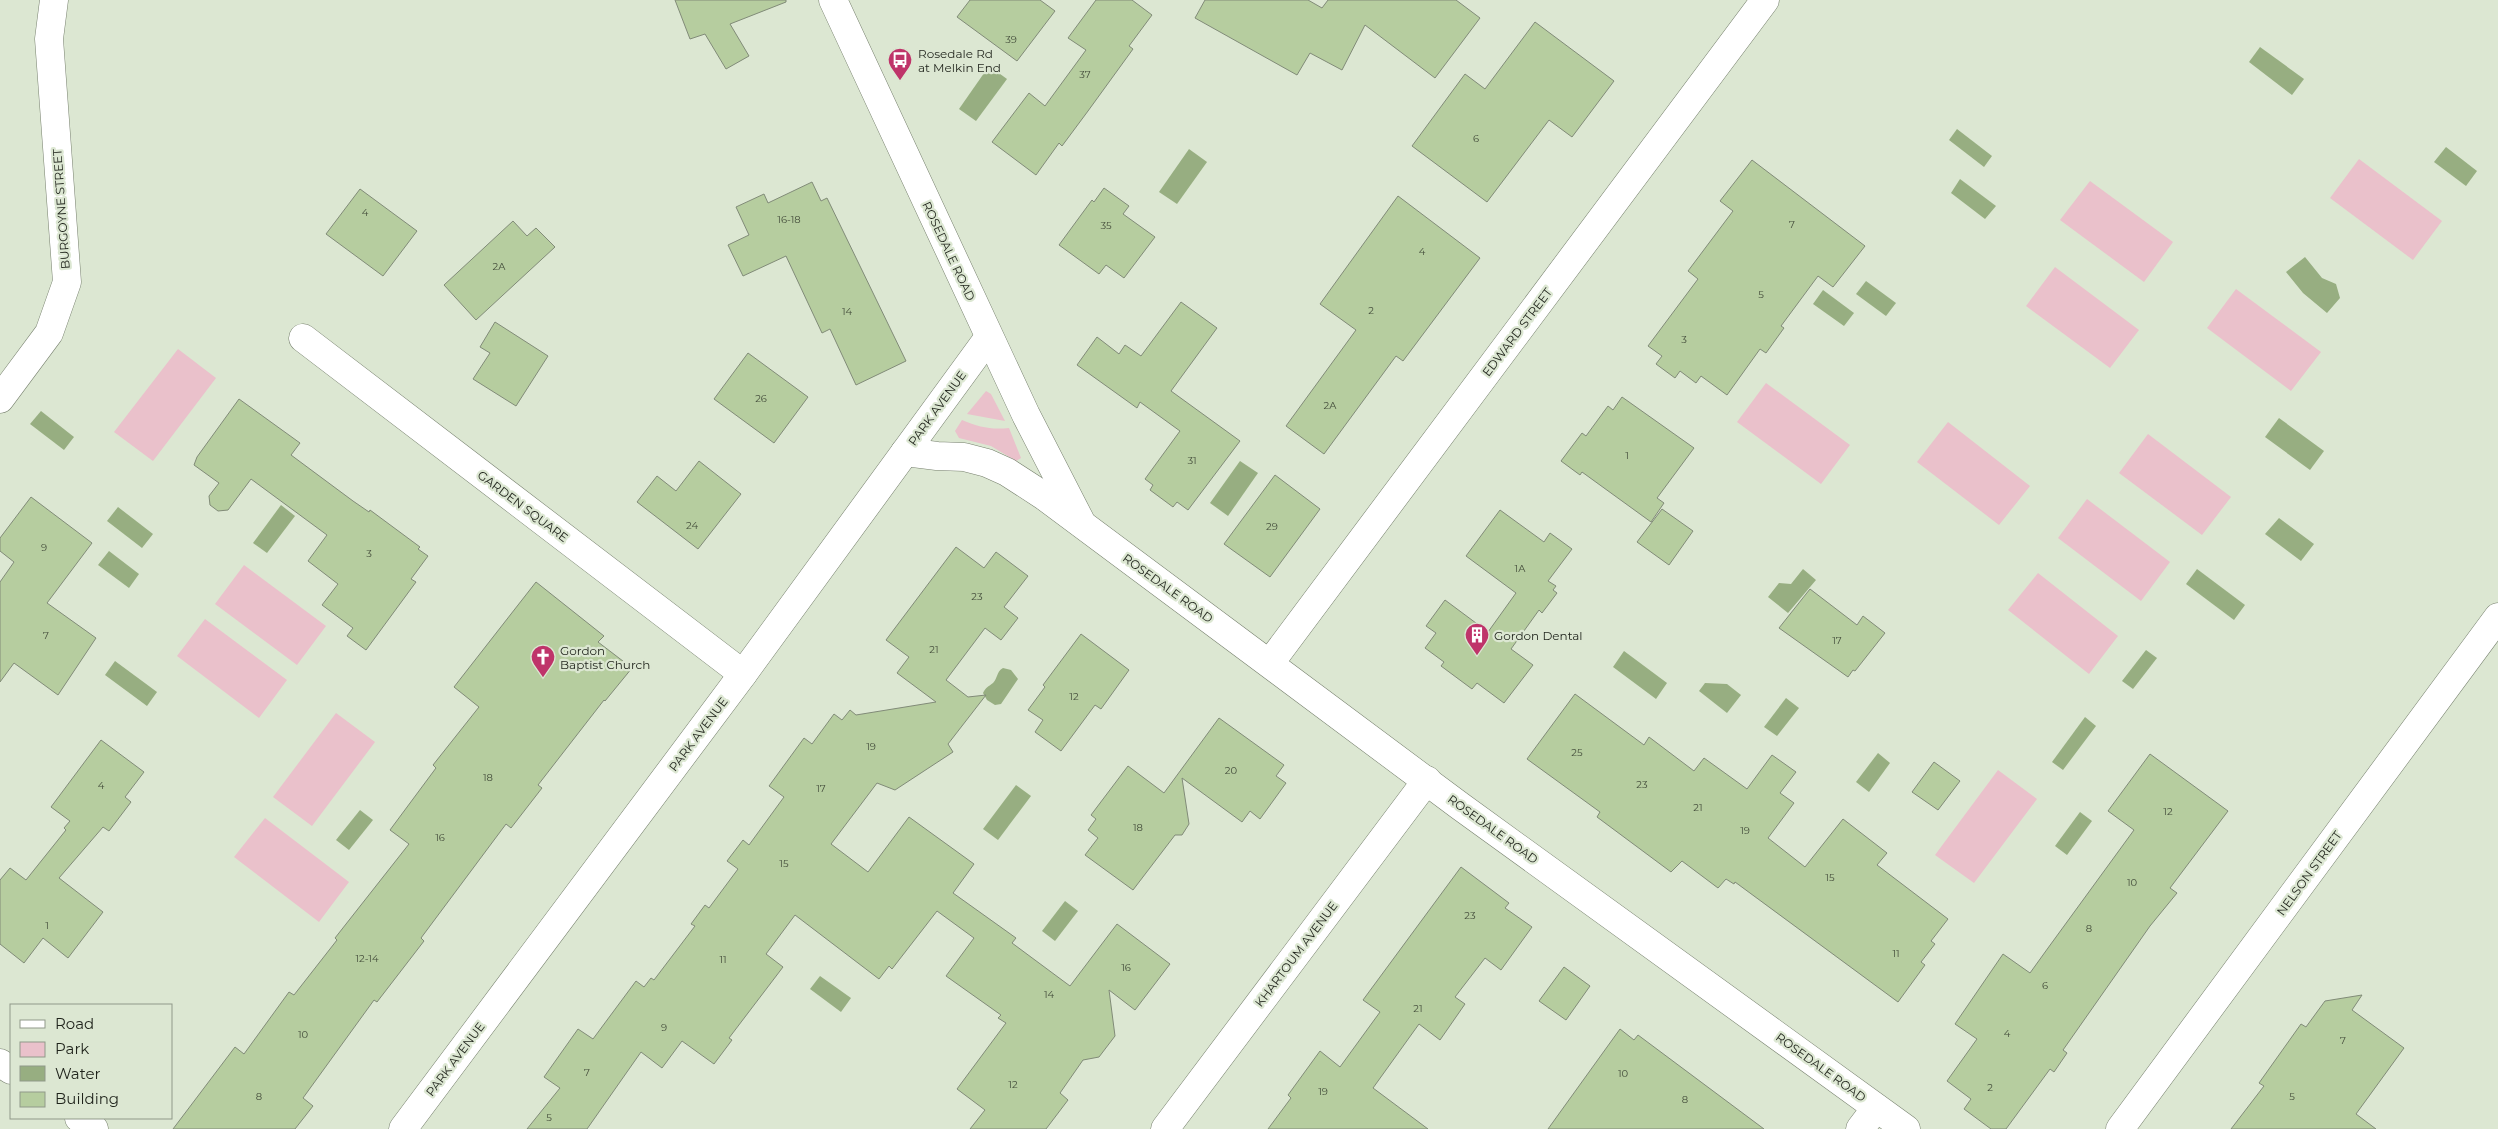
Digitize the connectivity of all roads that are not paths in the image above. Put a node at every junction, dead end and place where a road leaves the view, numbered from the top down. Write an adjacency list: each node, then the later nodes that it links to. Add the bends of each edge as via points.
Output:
1 (54, 0): 6 (street, BURGOYNE STREET, via 49,39 66,282 49,333)
2 (1764, 0): 10 (street, EDWARD STREET)
3 (838, 3): 4 (street, ROSEDALE ROAD)
4 (989, 337): 7 (street, PARK AVENUE); 8 (street, ROSEDALE ROAD)
5 (303, 338): 11 (street, GARDEN SQUARE)
6 (0, 399)
7 (905, 452): 8 (street, ROSEDALE ROAD, via 964,457 987,463 1007,472); 11 (street, PARK AVENUE)
8 (1083, 526): 10 (street, ROSEDALE ROAD)
9 (2498, 617): 19 (street, NELSON STREET)
10 (1270, 663): 12 (street, ROSEDALE ROAD)
11 (743, 674): 16 (street, PARK AVENUE)
12 (1427, 780): 13 (street, ROSEDALE ROAD); 17 (street, KHARTOUM AVENUE)
13 (1868, 1118): 18 (street, ROSEDALE ROAD)
14 (80, 1119): 15 (street)
15 (94, 1129)
16 (403, 1129)
17 (1165, 1129)
18 (1906, 1129)
19 (2120, 1129)

